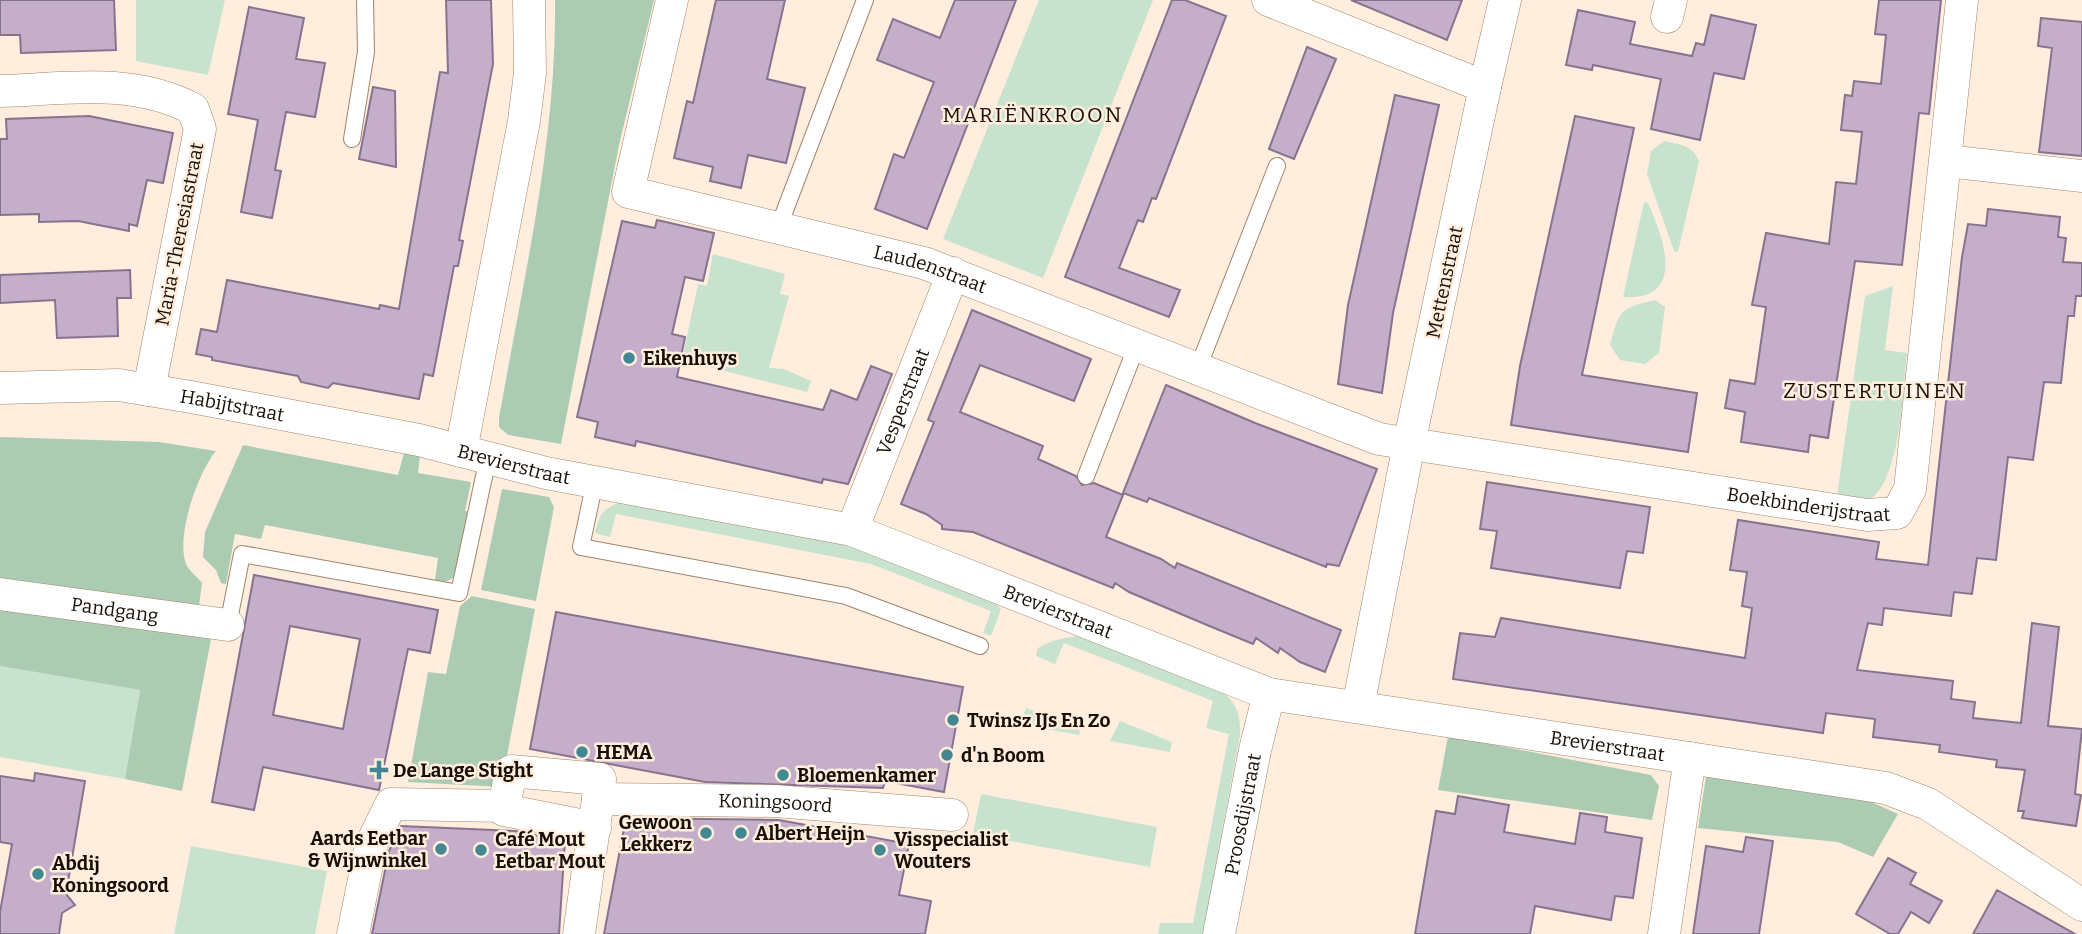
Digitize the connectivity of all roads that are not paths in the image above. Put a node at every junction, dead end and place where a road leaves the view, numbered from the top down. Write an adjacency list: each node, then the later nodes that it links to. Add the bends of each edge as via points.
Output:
1 (365, 0): 10 (lane, via 366,52)
2 (529, 0): 21 (street, Brevierstraat, via 530,73)
3 (672, 0): 14 (street, Laudenstraat, via 628,192)
4 (865, 0): 14 (lane)
5 (1268, 0): 8 (street)
6 (1505, 0): 8 (street, Mettenstraat)
7 (1962, 0): 11 (street, Boekbinderijstraat)
8 (1485, 87): 20 (street, Mettenstraat)
9 (0, 91): 19 (street, Maria-Theresiastraat, via 130,87 169,96 193,109 200,129)
10 (352, 139)
11 (1946, 162): 13 (street); 20 (street, Boekbinderijstraat, via 1910,489 1897,513 1867,515)
12 (1277, 166): 17 (lane)
13 (2082, 176)
14 (779, 226): 15 (street, Laudenstraat)
15 (953, 273): 16 (street, Laudenstraat); 24 (street, Vesperstraat)
16 (1137, 345): 17 (street, Laudenstraat); 22 (lane)
17 (1198, 368): 20 (street, Laudenstraat, via 1379,439)
18 (0, 388): 19 (street, Habijtstraat, via 119,385)
19 (149, 390): 21 (street, Habijtstraat)
20 (1409, 444): 29 (street, Mettenstraat)
21 (475, 454): 23 (street, Brevierstraat); 26 (lane, via 459,593 242,554)
22 (1086, 476)
23 (595, 481): 24 (street, Brevierstraat); 27 (lane, via 581,547 846,596)
24 (852, 530): 28 (street, Brevierstraat)
25 (0, 594): 26 (street, Pandgang)
26 (228, 625)
27 (980, 646)
28 (1269, 694): 29 (street, Brevierstraat); 37 (street, Proosdijstraat)
29 (1358, 707): 30 (street, Brevierstraat)
30 (1689, 758): 34 (street, Brevierstraat, via 1909,794); 38 (street)
31 (504, 806): 32 (street, Koningsoord, via 504,810); 32 (street, via 511,771 600,779); 35 (street, Koningsoord, via 391,804 371,845)
32 (597, 813): 33 (street, Koningsoord, via 775,801); 36 (street)
33 (952, 815)
34 (2082, 905)
35 (354, 934)
36 (579, 934)
37 (1219, 934)
38 (1664, 934)

